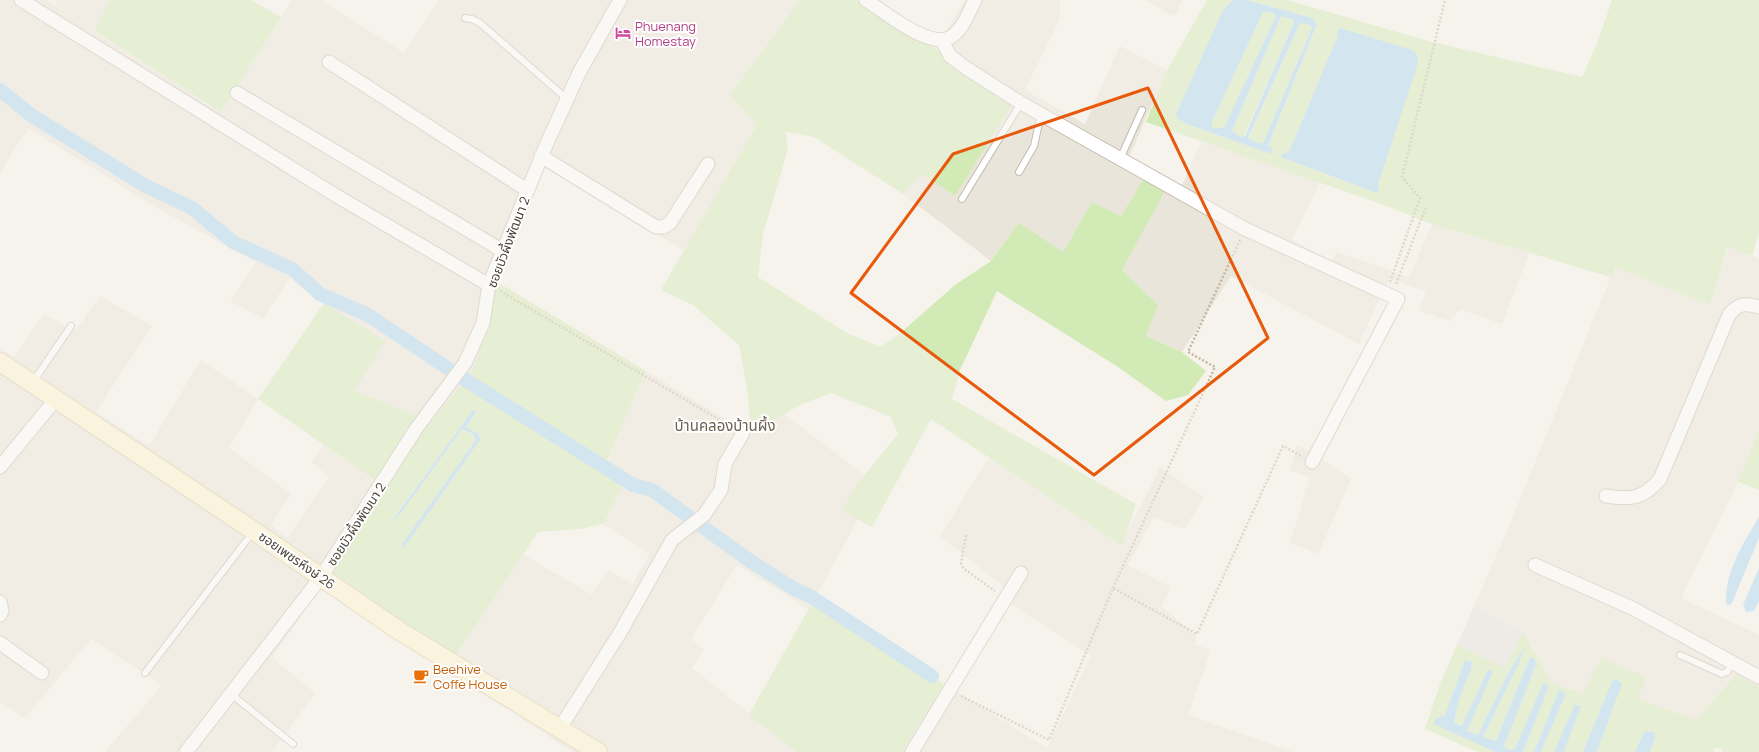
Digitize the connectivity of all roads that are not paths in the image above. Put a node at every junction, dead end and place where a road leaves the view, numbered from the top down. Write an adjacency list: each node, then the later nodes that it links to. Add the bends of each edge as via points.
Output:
1 (22, 0): 20 (street, via 335,195)
2 (620, 0): 9 (street, ซอยบัวผึ้งพัฒนา 2, via 580,70)
3 (866, 0): 6 (street, via 917,33)
4 (975, 0): 6 (street, via 963,23 952,36)
5 (465, 18): 9 (lane, via 480,23)
6 (942, 41): 10 (street, via 950,56)
7 (329, 62): 17 (street)
8 (237, 93): 19 (street)
9 (567, 99): 13 (street, ซอยบัวผึ้งพัฒนา 2)
10 (1021, 103): 12 (street); 18 (lane)
11 (1142, 110): 14 (lane)
12 (1041, 114): 14 (street); 16 (lane, via 1034,146)
13 (541, 156): 15 (street, via 656,227 670,223); 17 (street, ซอยบัวผึ้งพัฒนา 2)
14 (1120, 159): 27 (street, via 1245,228 1398,299)
15 (708, 164)
16 (1019, 172)
17 (527, 190): 19 (street, ซอยบัวผึ้งพัฒนา 2)
18 (962, 199)
19 (503, 251): 20 (street, ซอยบัวผึ้งพัฒนา 2)
20 (489, 285): 33 (street, ซอยบัวผึ้งพัฒนา 2, via 483,323 465,363 416,429)
21 (1759, 307): 29 (street, via 1741,304 1729,315 1660,480 1638,496)
22 (71, 326): 24 (lane)
23 (0, 362): 24 (street, ซอยเพชรหึงษ์ 26)
24 (32, 383): 25 (street, ซอยเพชรหึงษ์ 26)
25 (56, 399): 28 (street); 30 (street, ซอยเพชรหึงษ์ 26)
26 (743, 433): 43 (street, via 725,464 721,490 704,515 672,540 621,631)
27 (1312, 462)
28 (0, 467)
29 (1606, 496)
30 (254, 530): 33 (street, ซอยเพชรหึงษ์ 26); 40 (lane)
31 (1535, 565): 38 (street, via 1632,608)
32 (1021, 573): 47 (street)
33 (321, 577): 42 (street, ซอยบัวผึ้งพัฒนา 2); 43 (street, ซอยเพชรหึงษ์ 26, via 452,664)
34 (0, 602): 35 (street)
35 (0, 615)
36 (0, 642): 39 (street)
37 (1680, 655): 38 (lane, via 1722,674 1727,672)
38 (1733, 663): 41 (street)
39 (42, 673)
40 (145, 673)
41 (1759, 677)
42 (231, 694): 44 (lane); 45 (street, ซอยบัวผึ้งพัฒนา 2)
43 (560, 728): 46 (street, ซอยเพชรหึงษ์ 26)
44 (293, 744)
45 (186, 752)
46 (598, 752)
47 (912, 752)

